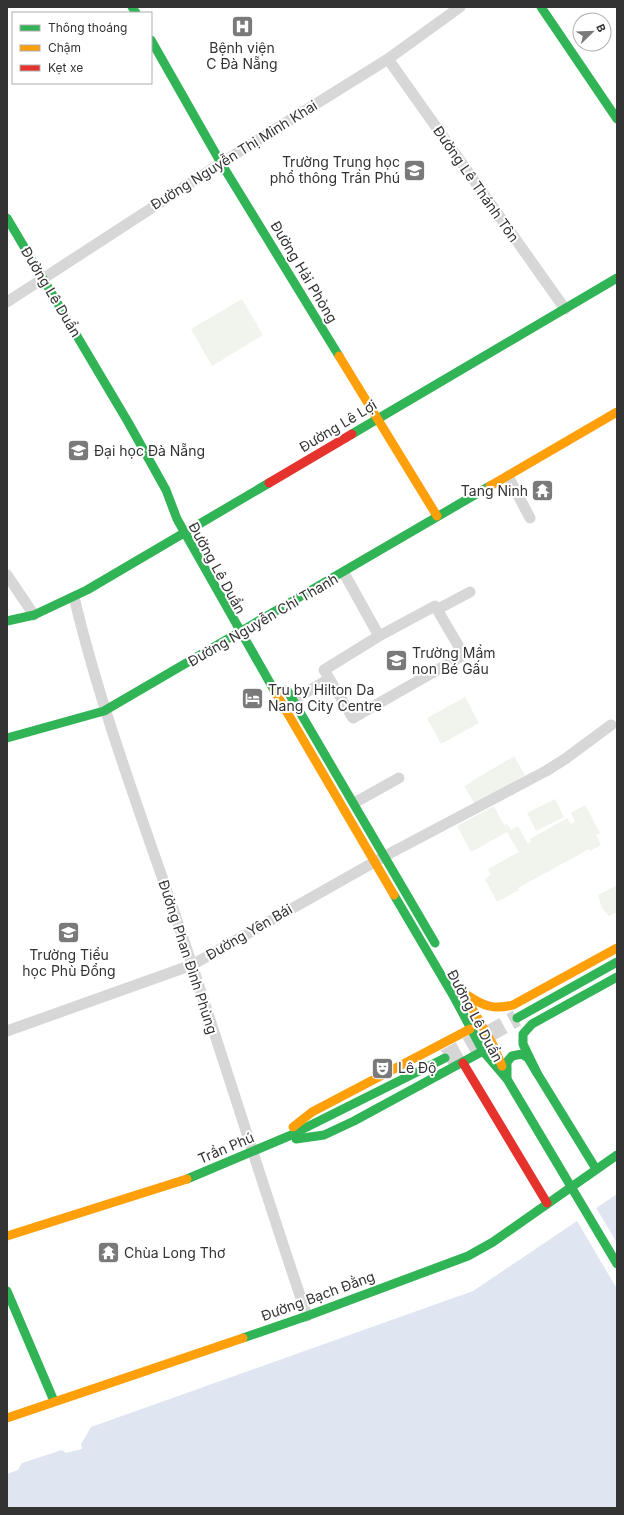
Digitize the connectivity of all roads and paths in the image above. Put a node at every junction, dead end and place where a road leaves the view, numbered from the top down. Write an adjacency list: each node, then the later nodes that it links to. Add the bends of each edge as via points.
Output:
1 (460, 7): 4 (street, Đường Nguyễn Thị Minh Khai)
2 (541, 7): 5 (main road)
3 (152, 42): 6 (main road, Đường Hải Phòng)
4 (388, 60): 6 (street, Đường Nguyễn Thị Minh Khai); 11 (street, Đường Lê Thánh Tôn)
5 (617, 119)
6 (221, 162): 8 (street, Đường Nguyễn Thị Minh Khai); 13 (main road, Đường Hải Phòng)
7 (7, 218): 8 (main road, Đường Lê Duẩn)
8 (43, 278): 10 (street, Đường Nguyễn Thị Minh Khai); 15 (main road, Đường Lê Duẩn)
9 (617, 278): 11 (main road, Đường Lê Lợi)
10 (7, 302)
11 (565, 309): 13 (main road, Đường Lê Lợi)
12 (617, 412): 14 (main road, Đường Nguyễn Chí Thanh)
13 (378, 419): 16 (main road, Đường Hải Phòng); 18 (main road, Đường Lê Lợi, via 259,493)
14 (508, 476): 16 (main road, Đường Nguyễn Chí Thanh); 17 (street)
15 (166, 490): 18 (main road, Đường Lê Duẩn); 19 (main road, Đường Lê Duẩn)
16 (437, 516): 20 (main road, Đường Nguyễn Chí Thanh)
17 (530, 518)
18 (192, 524): 19 (main road, Đường Lê Lợi)
19 (185, 533): 23 (main road, Đường Lê Lợi); 29 (main road, Đường Lê Duẩn)
20 (344, 573): 28 (main road, Đường Nguyễn Chí Thanh); 30 (street)
21 (7, 575): 25 (street)
22 (470, 592): 24 (street)
23 (74, 597): 25 (main road, Đường Lê Lợi); 34 (street, Đường Phan Đình Phùng)
24 (436, 607): 30 (street); 31 (street, via 458,645 460,657 353,718)
25 (34, 614): 27 (main road, Đường Lê Lợi)
26 (244, 616): 28 (main road, Đường Lê Duẩn)
27 (7, 621)
28 (252, 630): 29 (main road, Đường Nguyễn Chí Thanh)
29 (240, 632): 34 (main road, Đường Nguyễn Chí Thanh); 40 (main road, Đường Lê Duẩn)
30 (379, 636): 31 (street, via 324,670)
31 (329, 679): 33 (street)
32 (281, 680): 33 (main road, Đường Lê Duẩn)
33 (293, 700): 38 (main road, Đường Lê Duẩn)
34 (104, 711): 36 (main road, Đường Nguyễn Chí Thanh); 44 (street, Đường Phan Đình Phùng)
35 (611, 725): 39 (street, via 546,770)
36 (7, 738)
37 (399, 778): 38 (street)
38 (354, 803): 39 (main road, Đường Lê Duẩn)
39 (385, 856): 40 (street); 42 (main road, Đường Lê Duẩn)
40 (374, 862): 44 (street, Đường Yên Bái); 46 (main road, Đường Lê Duẩn)
41 (617, 948): 57 (main road, Đường Lê Duẩn, via 500,1009 486,1007 461,989 493,1045)
42 (441, 954)
43 (617, 962): 48 (main road)
44 (192, 965): 51 (street, Đường Yên Bái); 59 (street, Đường Phan Đình Phùng)
45 (617, 977): 56 (main road, via 526,1029 522,1044)
46 (454, 997): 47 (main road); 50 (main road, Đường Lê Duẩn)
47 (454, 1017)
48 (517, 1018)
49 (452, 1028): 52 (main road)
50 (470, 1029): 52 (main road); 53 (main road, Đường Lê Duẩn)
51 (7, 1031)
52 (445, 1043): 58 (main road, via 312,1112)
53 (483, 1051): 55 (main road); 57 (main road, Đường Lê Duẩn)
54 (445, 1058): 58 (main road, Trần Phú, via 347,1110)
55 (463, 1063): 58 (main road, via 324,1135); 62 (main road)
56 (537, 1073): 57 (main road, via 528,1058 518,1054 506,1061); 61 (main road)
57 (507, 1079): 64 (main road)
58 (273, 1144): 59 (main road, Trần Phú)
59 (252, 1153): 63 (main road, Trần Phú, via 187,1179); 66 (street, Đường Phan Đình Phùng)
60 (617, 1155): 61 (main road, Đường Bạch Đằng)
61 (596, 1169): 62 (main road, Đường Bạch Đằng)
62 (547, 1203): 66 (main road, Đường Bạch Đằng, via 475,1253)
63 (7, 1236)
64 (617, 1264)
65 (7, 1291): 67 (main road)
66 (306, 1316): 67 (main road, Đường Bạch Đằng)
67 (54, 1401): 68 (main road, Đường Bạch Đằng)
68 (7, 1418)

